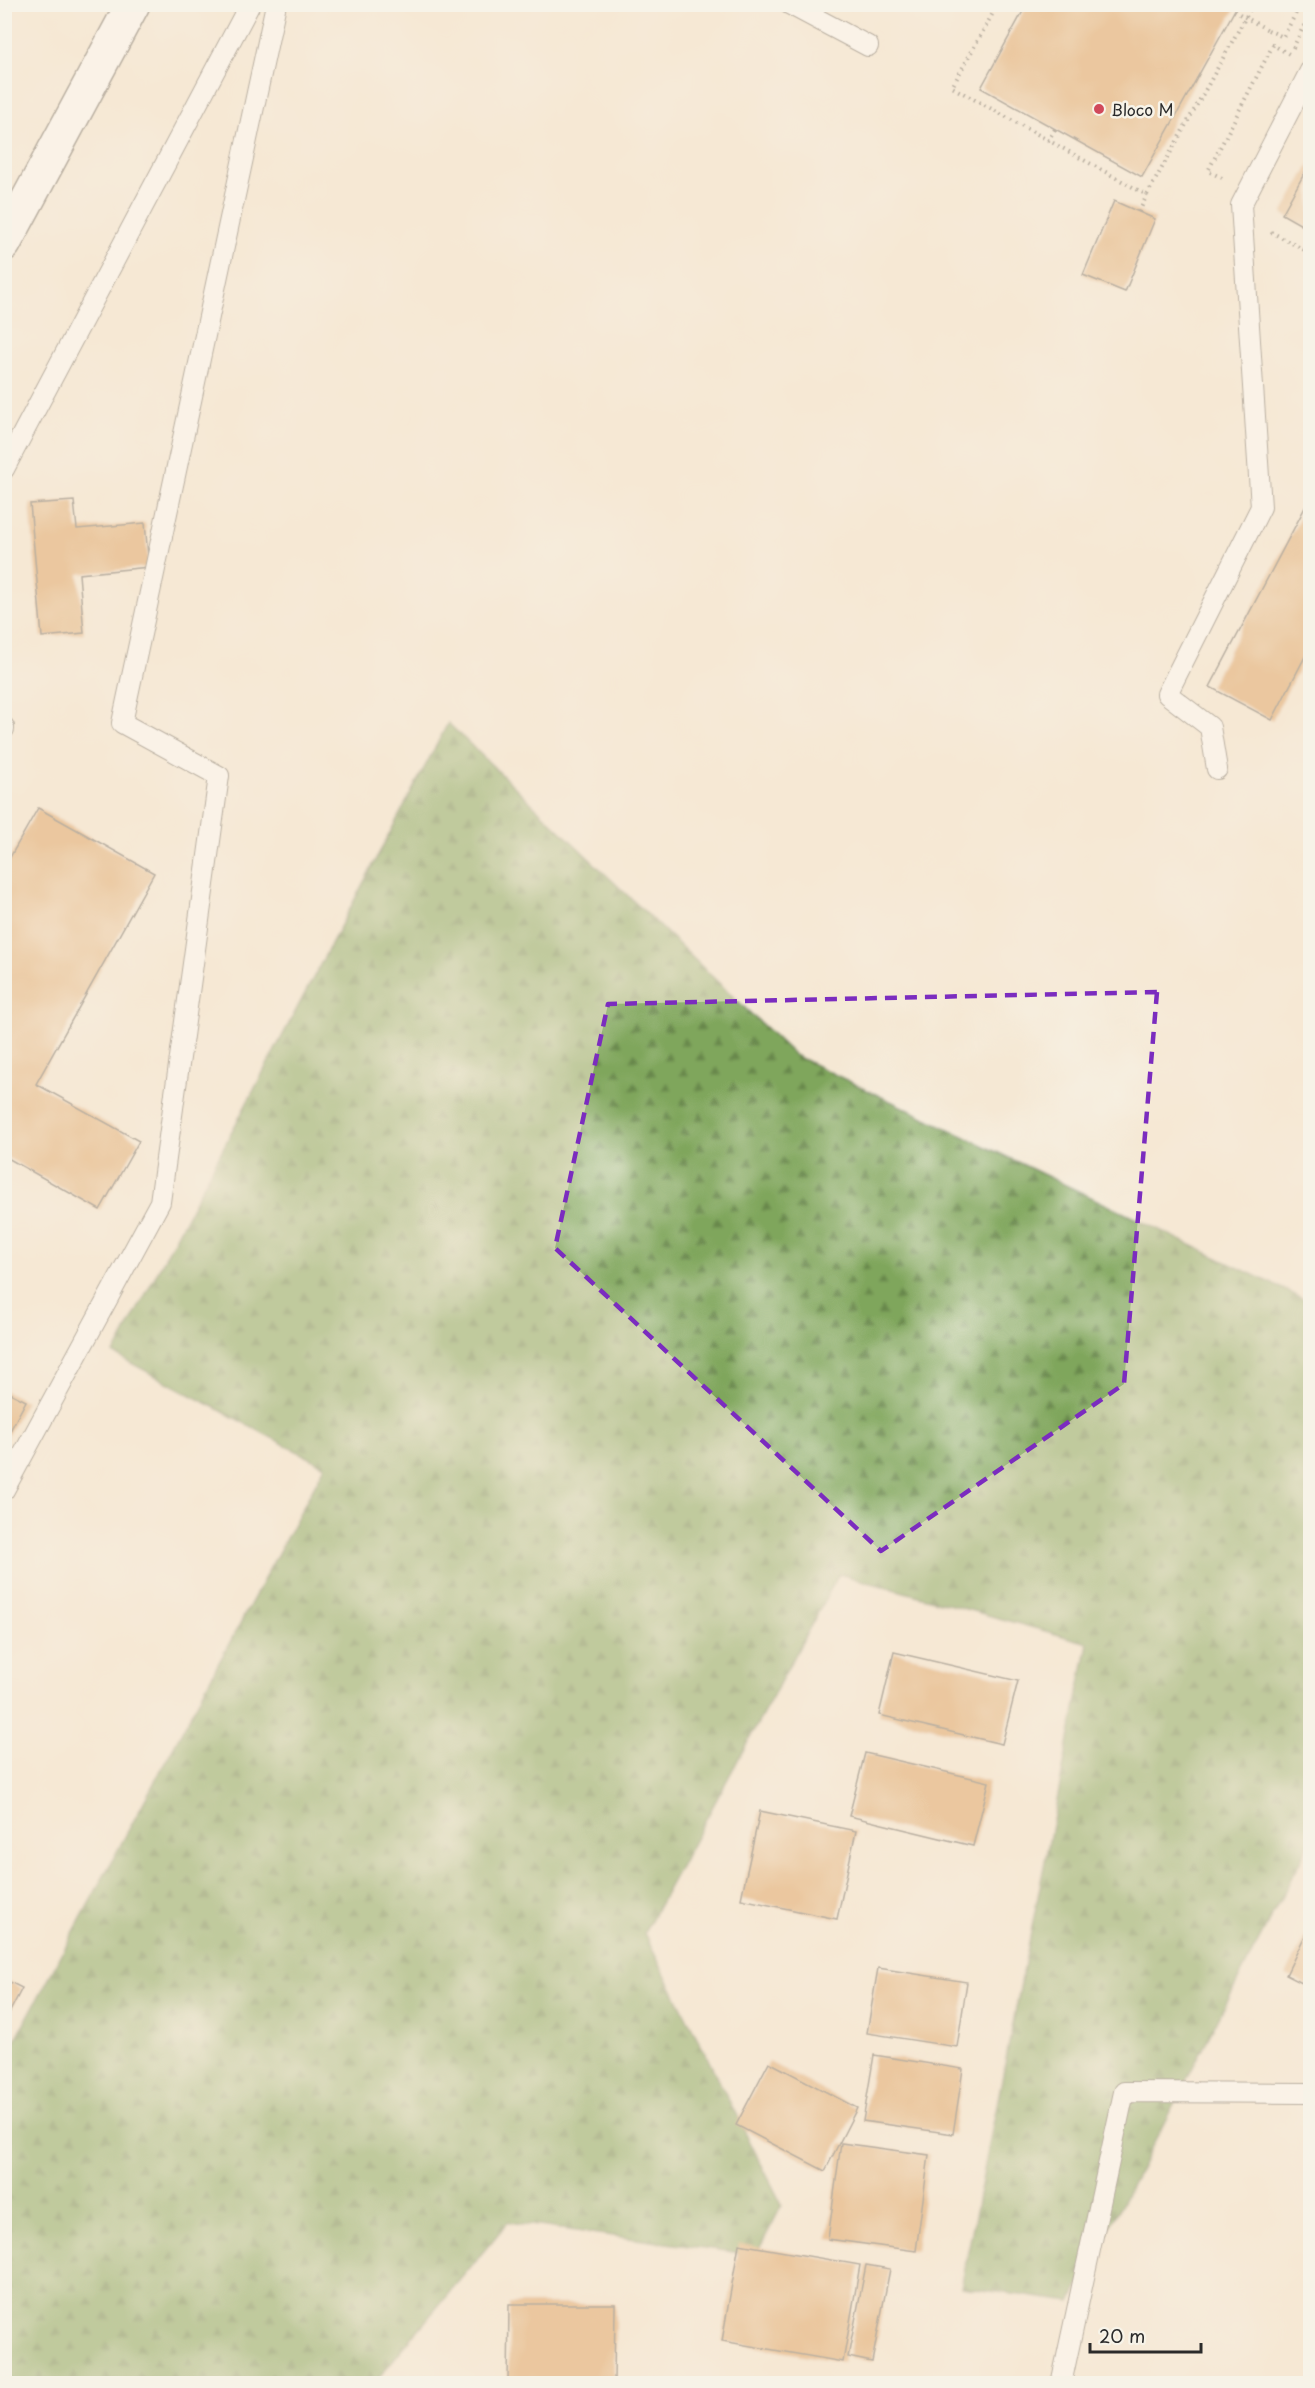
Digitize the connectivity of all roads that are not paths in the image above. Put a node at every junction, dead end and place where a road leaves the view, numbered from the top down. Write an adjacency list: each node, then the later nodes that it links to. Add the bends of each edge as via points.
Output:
1 (133, 4): 7 (street)
2 (250, 4): 8 (lane)
3 (276, 4): 10 (lane, via 122,723 219,776 160,1202)
4 (789, 4): 5 (lane)
5 (868, 46)
6 (1311, 71): 9 (lane, via 1241,205 1261,507 1167,694 1210,727)
7 (4, 244)
8 (4, 469)
9 (1217, 769)
10 (4, 1490)
11 (1311, 2093): 12 (lane, via 1124,2092)
12 (1061, 2384)

